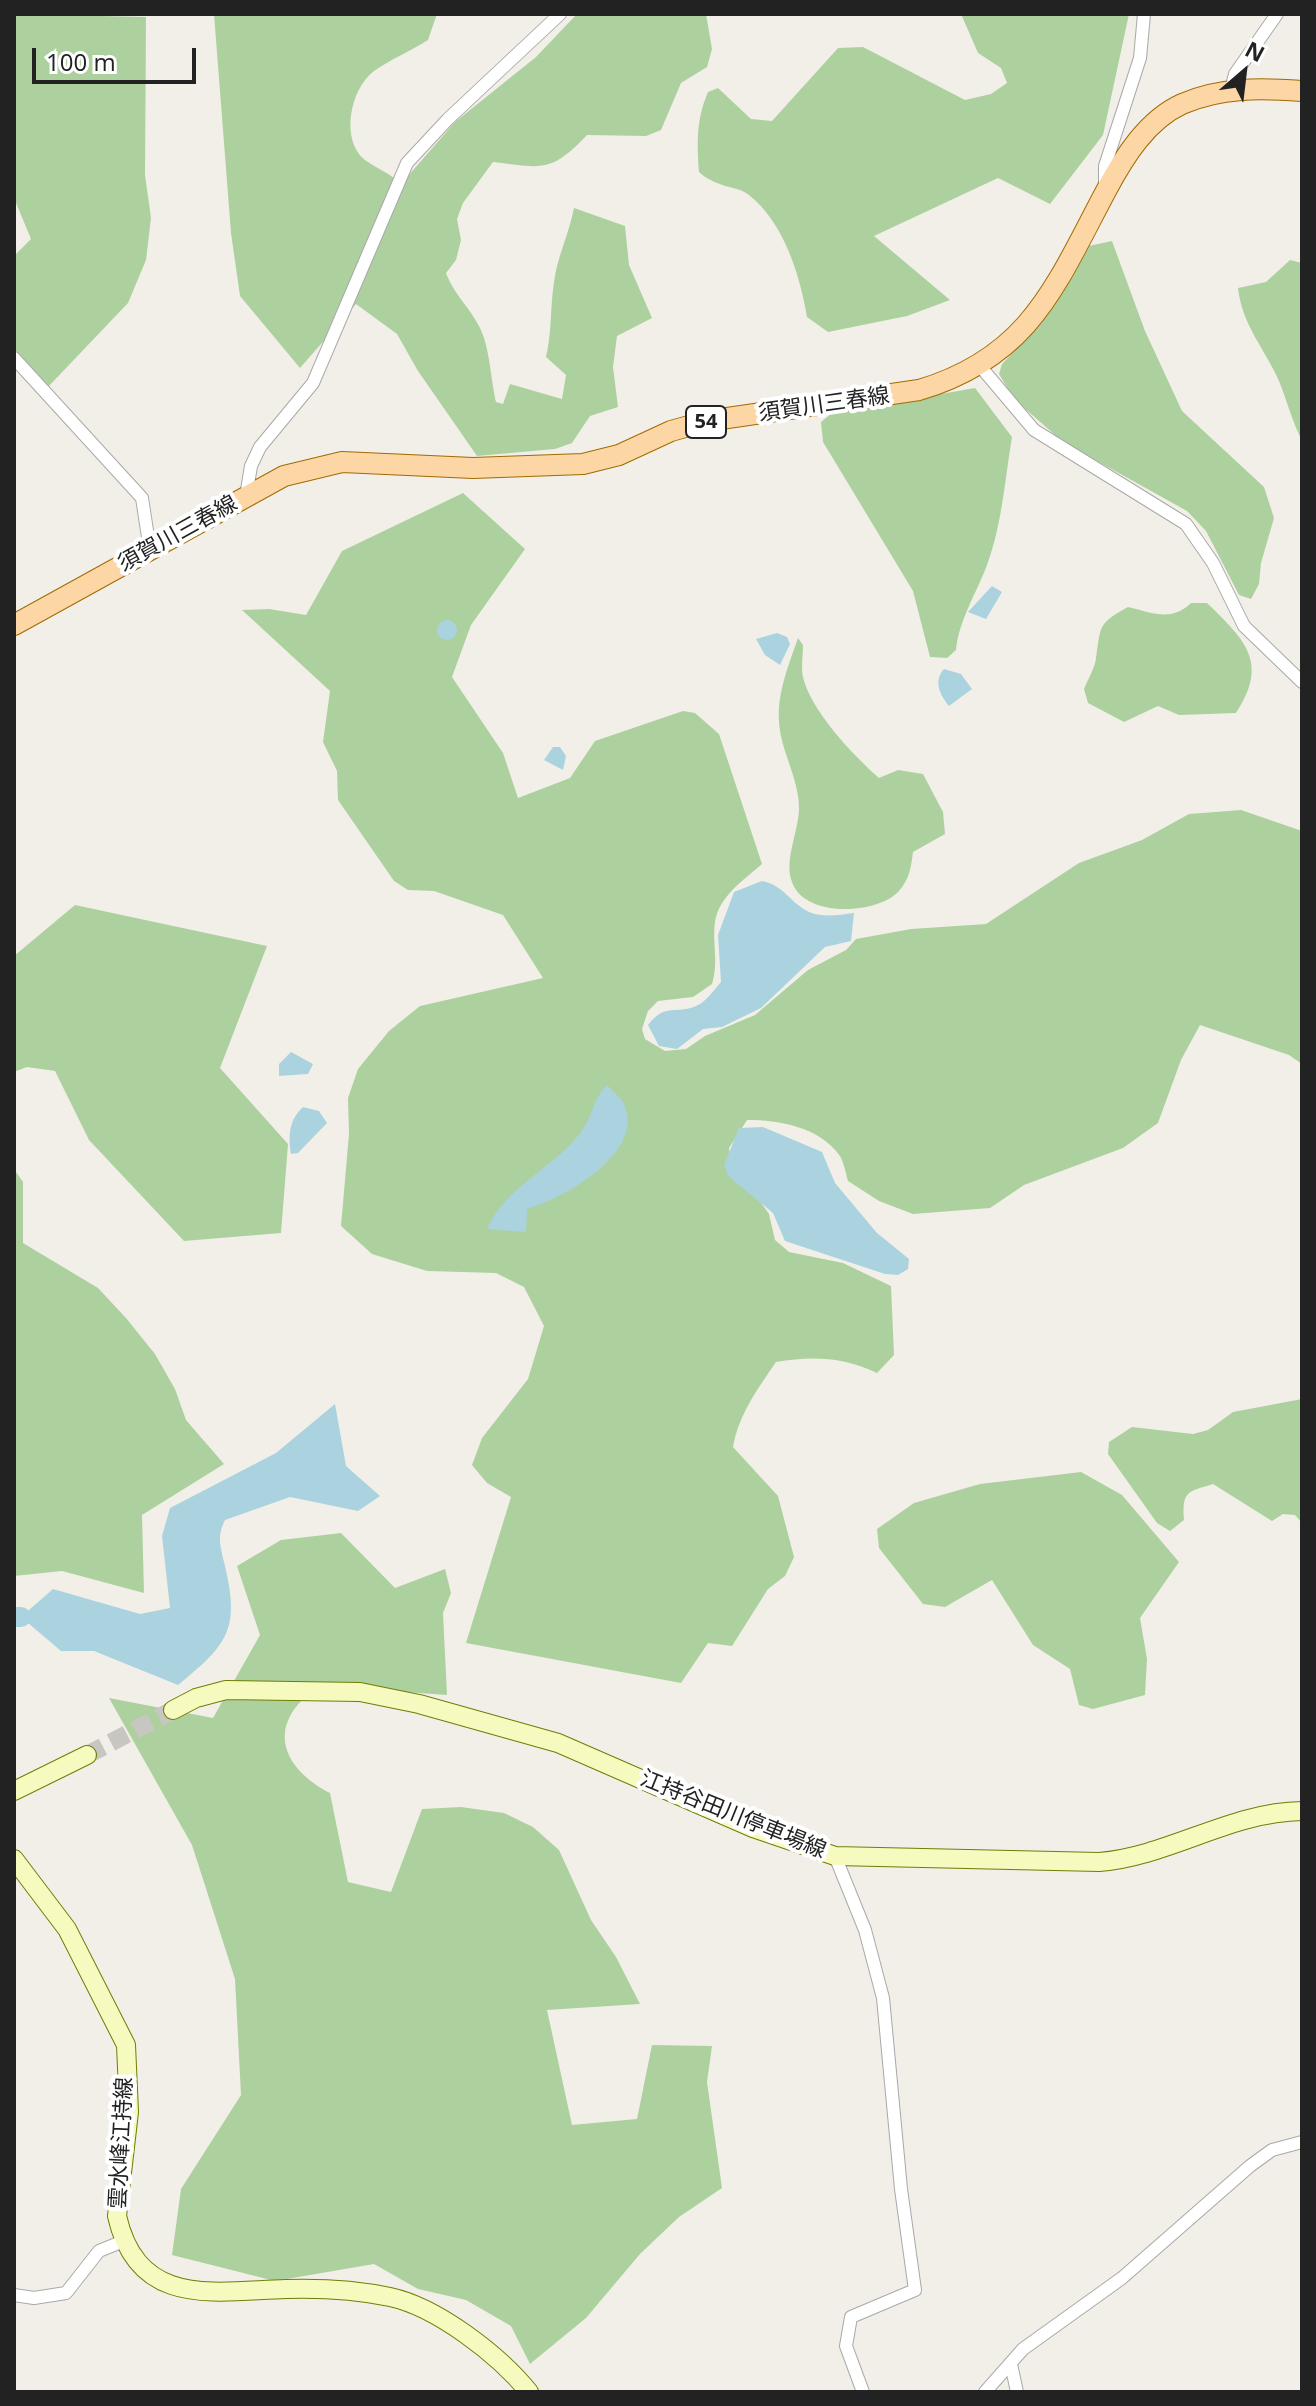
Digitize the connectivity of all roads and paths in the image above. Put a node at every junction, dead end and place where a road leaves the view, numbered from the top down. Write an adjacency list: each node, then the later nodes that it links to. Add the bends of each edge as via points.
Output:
1 (560, 14): 9 (street, via 407,163 313,383 260,447)
2 (1144, 14): 6 (street, via 1140,58 1105,166)
3 (1277, 14): 4 (street, via 1235,74)
4 (1231, 90): 5 (main road, 須賀川三春線 / 54); 6 (main road, 須賀川三春線 / 54, via 1182,104 1157,121)
5 (1302, 91)
6 (1107, 189): 8 (main road, 須賀川三春線 / 54, via 1043,304 1020,334)
7 (14, 358): 10 (street, via 142,498)
8 (980, 366): 9 (main road, 須賀川三春線 / 54, via 919,390 687,426 583,464 473,468 342,462 284,476); 12 (street, via 1034,430 1186,524 1213,563 1244,626)
9 (246, 496): 10 (main road, 須賀川三春線 / 54)
10 (150, 550): 11 (main road, 須賀川三春線 / 54)
11 (14, 625)
12 (1302, 682)
13 (173, 1710): 17 (main road, 江持谷田川停車場線, via 226,1690 263,1688 360,1692 419,1704 558,1743 753,1828)
14 (87, 1755): 15 (main road)
15 (14, 1791)
16 (1302, 1811): 17 (main road, 江持谷田川停車場線, via 1256,1815 1134,1859)
17 (835, 1856): 24 (street, via 865,1930 883,1998 915,2290 851,2317 846,2346)
18 (14, 1859): 20 (main road, 雲水峰江持線, via 67,1929 126,2045 129,2112 117,2216)
19 (1302, 2142): 22 (street, via 1272,2150 1250,2166 1122,2278 1023,2349)
20 (126, 2240): 21 (street, via 99,2251 66,2293); 23 (main road, 雲水峰江持線, via 149,2271 197,2294 317,2289 416,2305 508,2366)
21 (14, 2295)
22 (1011, 2364): 25 (street); 26 (street)
23 (529, 2392)
24 (863, 2392)
25 (985, 2392)
26 (1017, 2392)

